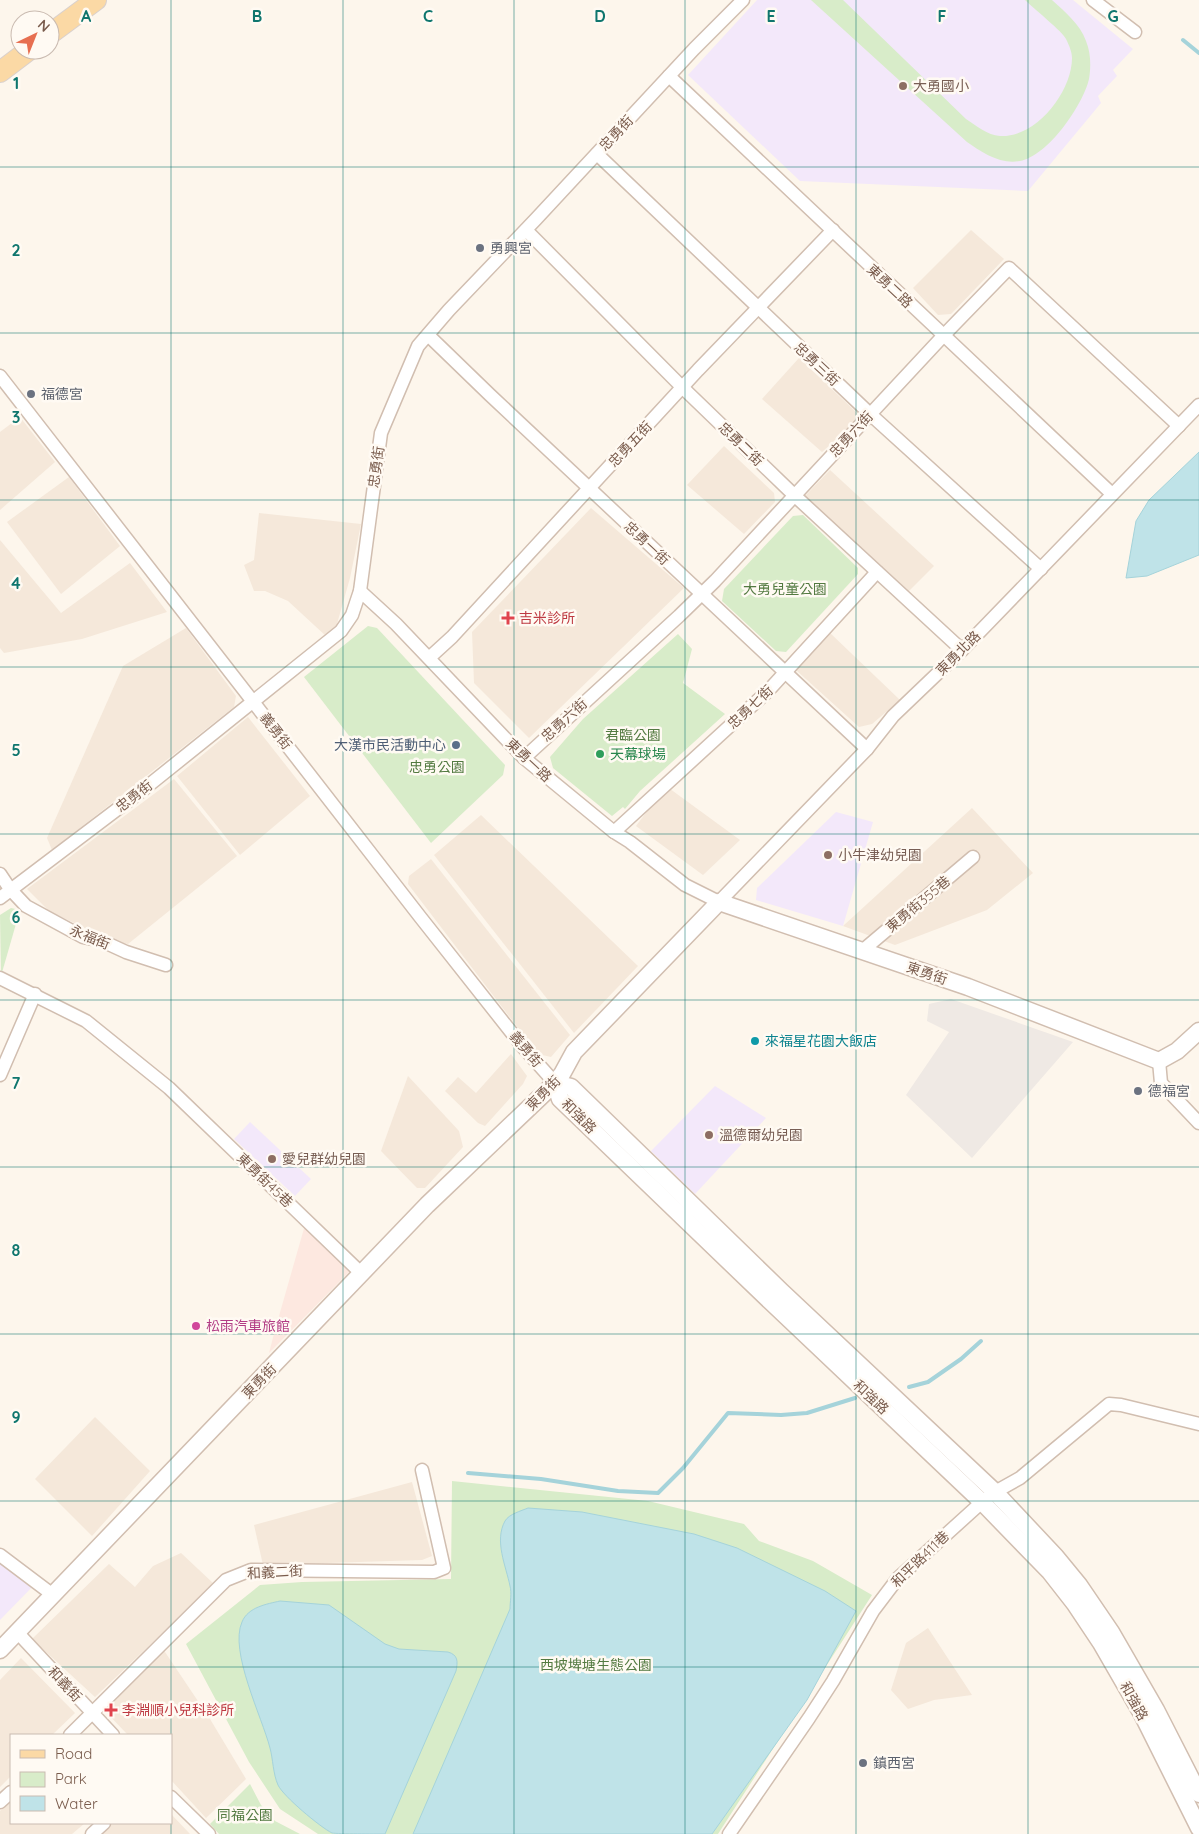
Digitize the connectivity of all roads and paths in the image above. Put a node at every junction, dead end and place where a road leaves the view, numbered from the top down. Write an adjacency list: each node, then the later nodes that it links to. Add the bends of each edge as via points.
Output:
1 (96, 0): 4 (main road)
2 (743, 0): 8 (street, 忠勇街)
3 (1093, 0): 5 (street)
4 (60, 27)
5 (1135, 32)
6 (16, 60): 7 (main road)
7 (0, 72)
8 (669, 76): 9 (street, 忠勇街); 11 (street, 東勇二路)
9 (597, 154): 10 (street, 忠勇街); 12 (street, 忠勇三街)
10 (526, 230): 13 (street, 忠勇街); 16 (street, 忠勇二街)
11 (833, 230): 12 (street, 忠勇五街); 14 (street, 東勇二路)
12 (758, 308): 16 (street, 忠勇五街); 18 (street, 忠勇三街)
13 (428, 334): 20 (street, 忠勇一街); 25 (street, 忠勇街, via 418,346 381,433)
14 (944, 335): 18 (street, 忠勇六街); 19 (street, 忠勇六街, via 1009,268); 21 (street, 東勇二路)
15 (0, 376): 30 (street, 義勇街)
16 (682, 388): 20 (street, 忠勇五街); 22 (street, 忠勇二街)
17 (1199, 405): 19 (street, 東勇北路)
18 (870, 414): 22 (street, 忠勇六街); 23 (street, 忠勇三街)
19 (1179, 426): 21 (street, 東勇北路)
20 (589, 488): 26 (street, 忠勇一街); 28 (street, 忠勇五街)
21 (1112, 494): 23 (street, 東勇北路)
22 (794, 495): 24 (street, 忠勇二街); 26 (street, 忠勇六街)
23 (1041, 569): 27 (street, 東勇北路)
24 (877, 572): 27 (street, 忠勇二街); 29 (street, 忠勇七街)
25 (360, 591): 28 (street, 東勇一路); 30 (street, 忠勇街, via 352,615 341,631)
26 (701, 594): 29 (street, 忠勇一街); 32 (street, 忠勇六街)
27 (962, 650): 31 (street, 東勇北路, via 892,716)
28 (429, 658): 32 (street, 東勇一路)
29 (785, 673): 31 (street, 忠勇一街); 33 (street, 忠勇七街)
30 (252, 701): 36 (street, 忠勇街); 46 (street, 義勇街, via 523,1047)
31 (867, 748): 38 (street, 東勇北路)
32 (524, 758): 33 (street, 東勇一路)
33 (614, 832): 38 (street, 東勇一路, via 685,885)
34 (973, 857): 39 (street, 東勇街355巷)
35 (0, 874): 36 (street, 永福街)
36 (10, 889): 37 (street, 忠勇街); 40 (street, 永福街, via 26,906 83,937)
37 (0, 898)
38 (719, 902): 39 (street, 東勇街); 46 (street, 東勇街, via 574,1052)
39 (862, 951): 44 (street, 東勇街, via 968,987)
40 (166, 964)
41 (0, 978): 42 (street, 東勇街45巷)
42 (35, 994): 45 (street); 48 (street, 東勇街45巷, via 86,1021 169,1088)
43 (1199, 1031): 44 (street, via 1177,1051)
44 (1159, 1061): 47 (street, via 1161,1083)
45 (0, 1075)
46 (555, 1083): 48 (street, 東勇街); 51 (street, 和強路, via 560,1099 779,1309)
47 (1199, 1123)
48 (361, 1273): 53 (street, 東勇街)
49 (1199, 1424): 51 (street, 和平路411巷, via 1109,1404 1020,1478)
50 (422, 1470): 56 (street, 和義二街, via 444,1568 434,1572 251,1570 226,1580)
51 (988, 1497): 60 (street, 和強路, via 1056,1557 1079,1585 1147,1694); 64 (street, 和強路, via 1050,1572 1096,1636 1142,1714); 67 (street, 和平路411巷, via 898,1578 878,1604 806,1724)
52 (0, 1555): 53 (street)
53 (53, 1595): 54 (street, 東勇街)
54 (17, 1632): 55 (street, 東勇街); 56 (street, 和義街)
55 (0, 1650)
56 (92, 1714): 57 (street, 和義二街); 58 (street, 和義街)
57 (71, 1734)
58 (112, 1734)
59 (10, 1793): 62 (street)
60 (1199, 1794)
61 (172, 1798): 66 (street)
62 (0, 1802)
63 (103, 1824): 65 (street)
64 (1199, 1828)
65 (92, 1834)
66 (209, 1834)
67 (729, 1834)

